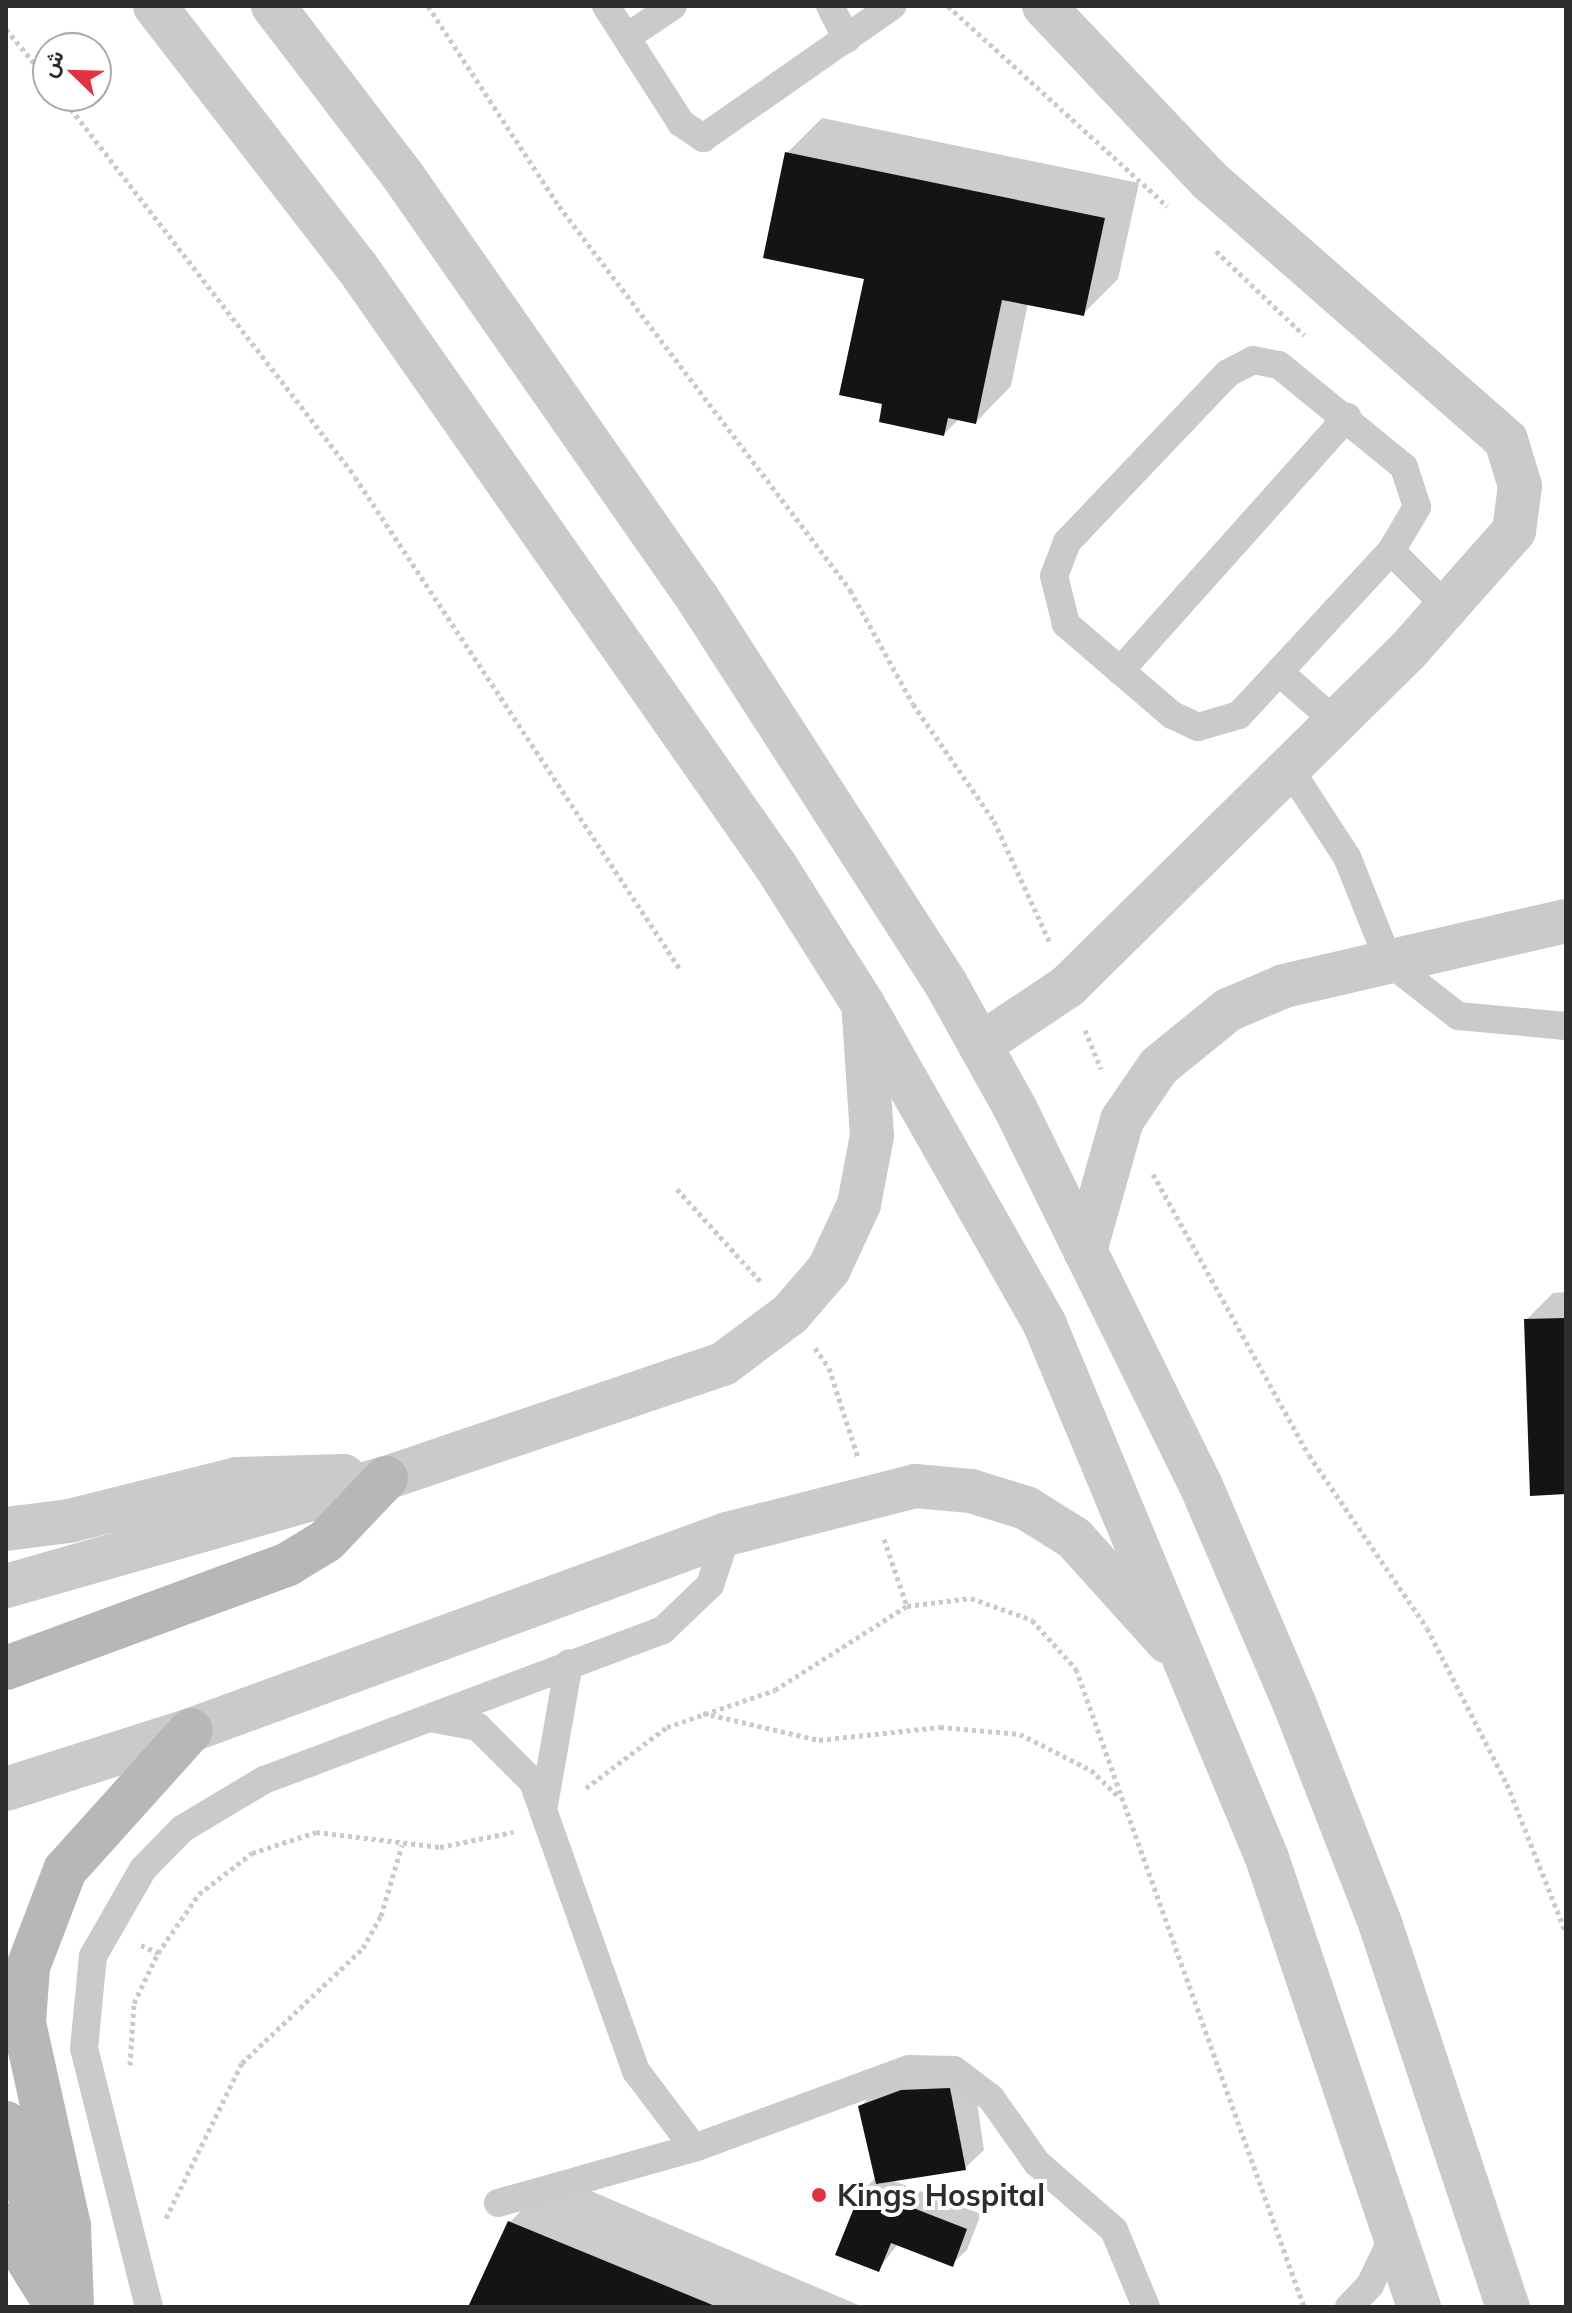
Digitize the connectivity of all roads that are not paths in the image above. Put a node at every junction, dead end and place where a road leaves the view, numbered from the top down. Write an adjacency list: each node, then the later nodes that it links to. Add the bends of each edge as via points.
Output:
1 (155, 6): 19 (street, via 357,267 775,865)
2 (273, 6): 21 (street, via 403,176 698,599)
3 (606, 6): 8 (lane)
4 (673, 6): 8 (lane)
5 (830, 6): 9 (lane)
6 (892, 6): 9 (lane)
7 (1044, 6): 12 (street, via 1210,181 1506,440 1520,486 1514,531)
8 (627, 37): 9 (lane, via 681,123 703,138)
9 (847, 39)
10 (1347, 417): 11 (lane, via 1404,467 1416,490 1415,516); 13 (lane); 13 (lane, via 1279,365 1253,360 1228,373 1061,553 1054,589 1060,613)
11 (1391, 551): 12 (lane); 14 (lane)
12 (1447, 607): 15 (street)
13 (1120, 671): 14 (lane, via 1172,715 1198,727 1239,715)
14 (1279, 672): 15 (lane)
15 (1336, 722): 16 (street)
16 (1289, 768): 18 (lane, via 1347,857); 21 (street, via 1068,986)
17 (1566, 921): 18 (street)
18 (1389, 962): 20 (lane, via 1458,1016); 22 (street, via 1284,986 1228,1010 1159,1066 1122,1120)
19 (863, 1004): 23 (street, via 872,1136 859,1204 829,1269 790,1314 723,1364 684,1380); 29 (street, via 1045,1325)
20 (1566, 1026)
21 (980, 1045): 22 (street)
22 (1085, 1251): 46 (street, via 1202,1488 1295,1705 1381,1926)
23 (386, 1478): 24 (street, via 237,1479 69,1521); 26 (street); 28 (main road, via 326,1541 288,1564)
24 (6, 1529)
25 (727, 1534): 27 (lane, via 710,1585 690,1611 663,1630); 29 (street, via 869,1494 915,1486 971,1491 1026,1508 1074,1538); 31 (street)
26 (6, 1586)
27 (569, 1663): 30 (lane); 33 (lane)
28 (6, 1668)
29 (1196, 1674): 38 (street)
30 (429, 1718): 33 (lane, via 478,1727 500,1742); 42 (lane, via 218,1802 143,1869 104,1928 85,2002 84,2049)
31 (191, 1730): 32 (street); 41 (main road, via 65,1870 28,1967 24,2023 69,2226)
32 (6, 1789)
33 (546, 1811): 35 (lane, via 636,2071)
34 (6, 2123): 40 (main road)
35 (694, 2148): 36 (lane); 43 (lane, via 909,2069 954,2070 991,2098 1037,2163 1114,2230)
36 (498, 2203)
37 (6, 2225): 39 (main road)
38 (1396, 2231): 44 (lane, via 1370,2285); 45 (street)
39 (57, 2307)
40 (66, 2307)
41 (72, 2307)
42 (149, 2307)
43 (1146, 2307)
44 (1349, 2307)
45 (1419, 2307)
46 (1508, 2307)

